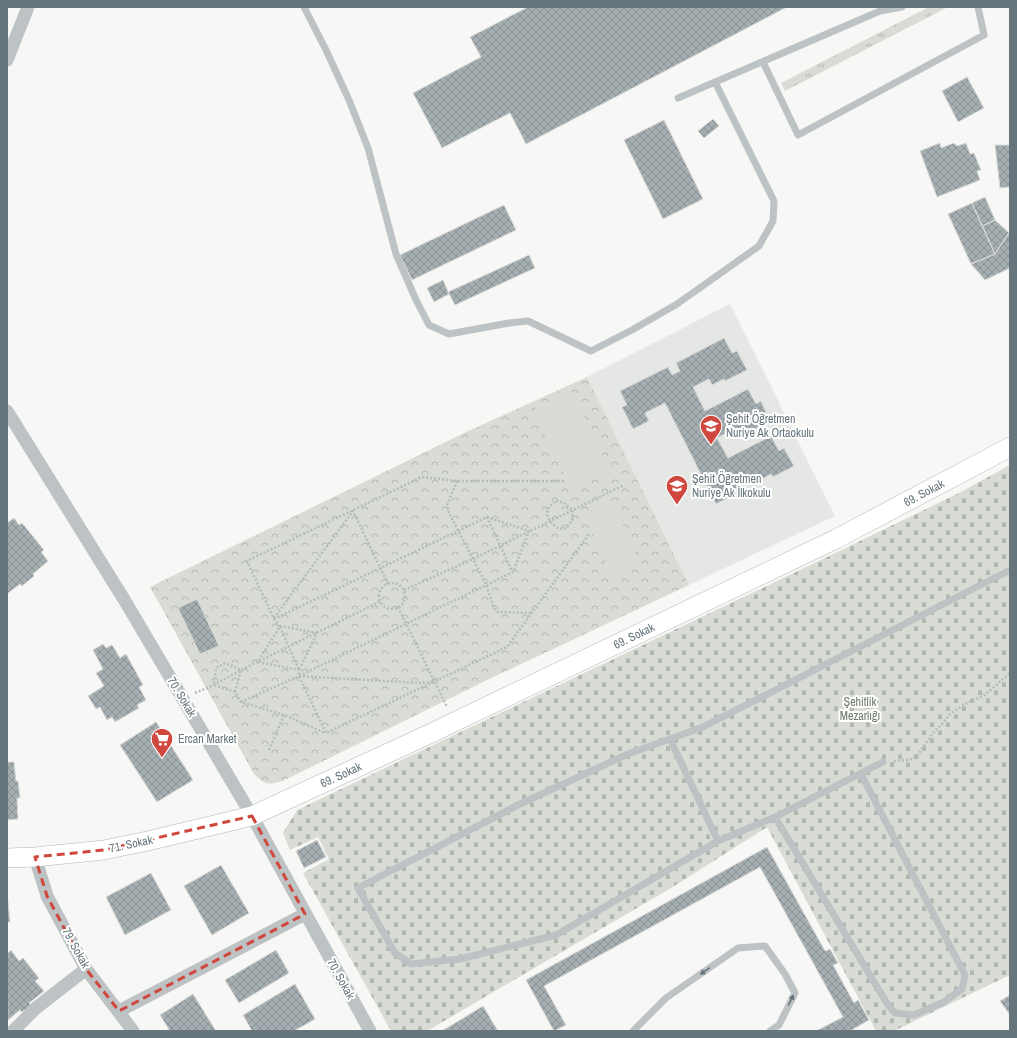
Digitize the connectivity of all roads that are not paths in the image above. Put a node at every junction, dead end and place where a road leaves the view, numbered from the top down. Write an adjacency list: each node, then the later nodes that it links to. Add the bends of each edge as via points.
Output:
1 (28, 7): 6 (street)
2 (304, 7): 8 (lane, via 349,100 368,148 396,254 416,300 429,325 449,334 528,321 591,351 677,304 759,246 773,221 774,201)
3 (902, 7): 5 (lane)
4 (978, 7): 7 (lane, via 984,35 798,135)
5 (879, 9): 7 (lane)
6 (7, 60)
7 (763, 62): 8 (lane)
8 (715, 82): 9 (lane)
9 (678, 98)
10 (7, 411): 16 (street, 70. Sokak, via 125,601)
11 (1010, 447): 16 (street, 69. Sokak, via 836,540)
12 (1010, 570): 13 (lane, via 703,727)
13 (670, 739): 18 (lane); 18 (lane, via 628,754 520,804 358,888 395,953 411,964 460,959 556,935)
14 (883, 762): 15 (lane)
15 (861, 774): 17 (lane); 17 (lane, via 965,975 962,989 944,1002 914,1015 895,1014)
16 (252, 816): 19 (street, 71. Sokak, via 104,850); 21 (street, 70. Sokak)
17 (775, 817): 18 (lane)
18 (718, 841)
19 (35, 857): 20 (street, 71. Sokak); 22 (street, 79. Sokak, via 47,896)
20 (7, 858)
21 (305, 914): 23 (street); 26 (street, 70. Sokak)
22 (86, 969): 23 (street, 79. Sokak); 24 (street, via 36,1008)
23 (119, 1011): 25 (street, 79. Sokak)
24 (13, 1031)
25 (133, 1031)
26 (370, 1031)
27 (633, 1031): 28 (lane, one-way to 27, via 779,1025 794,993 785,974 765,946 738,948 666,998)
28 (770, 1031)

